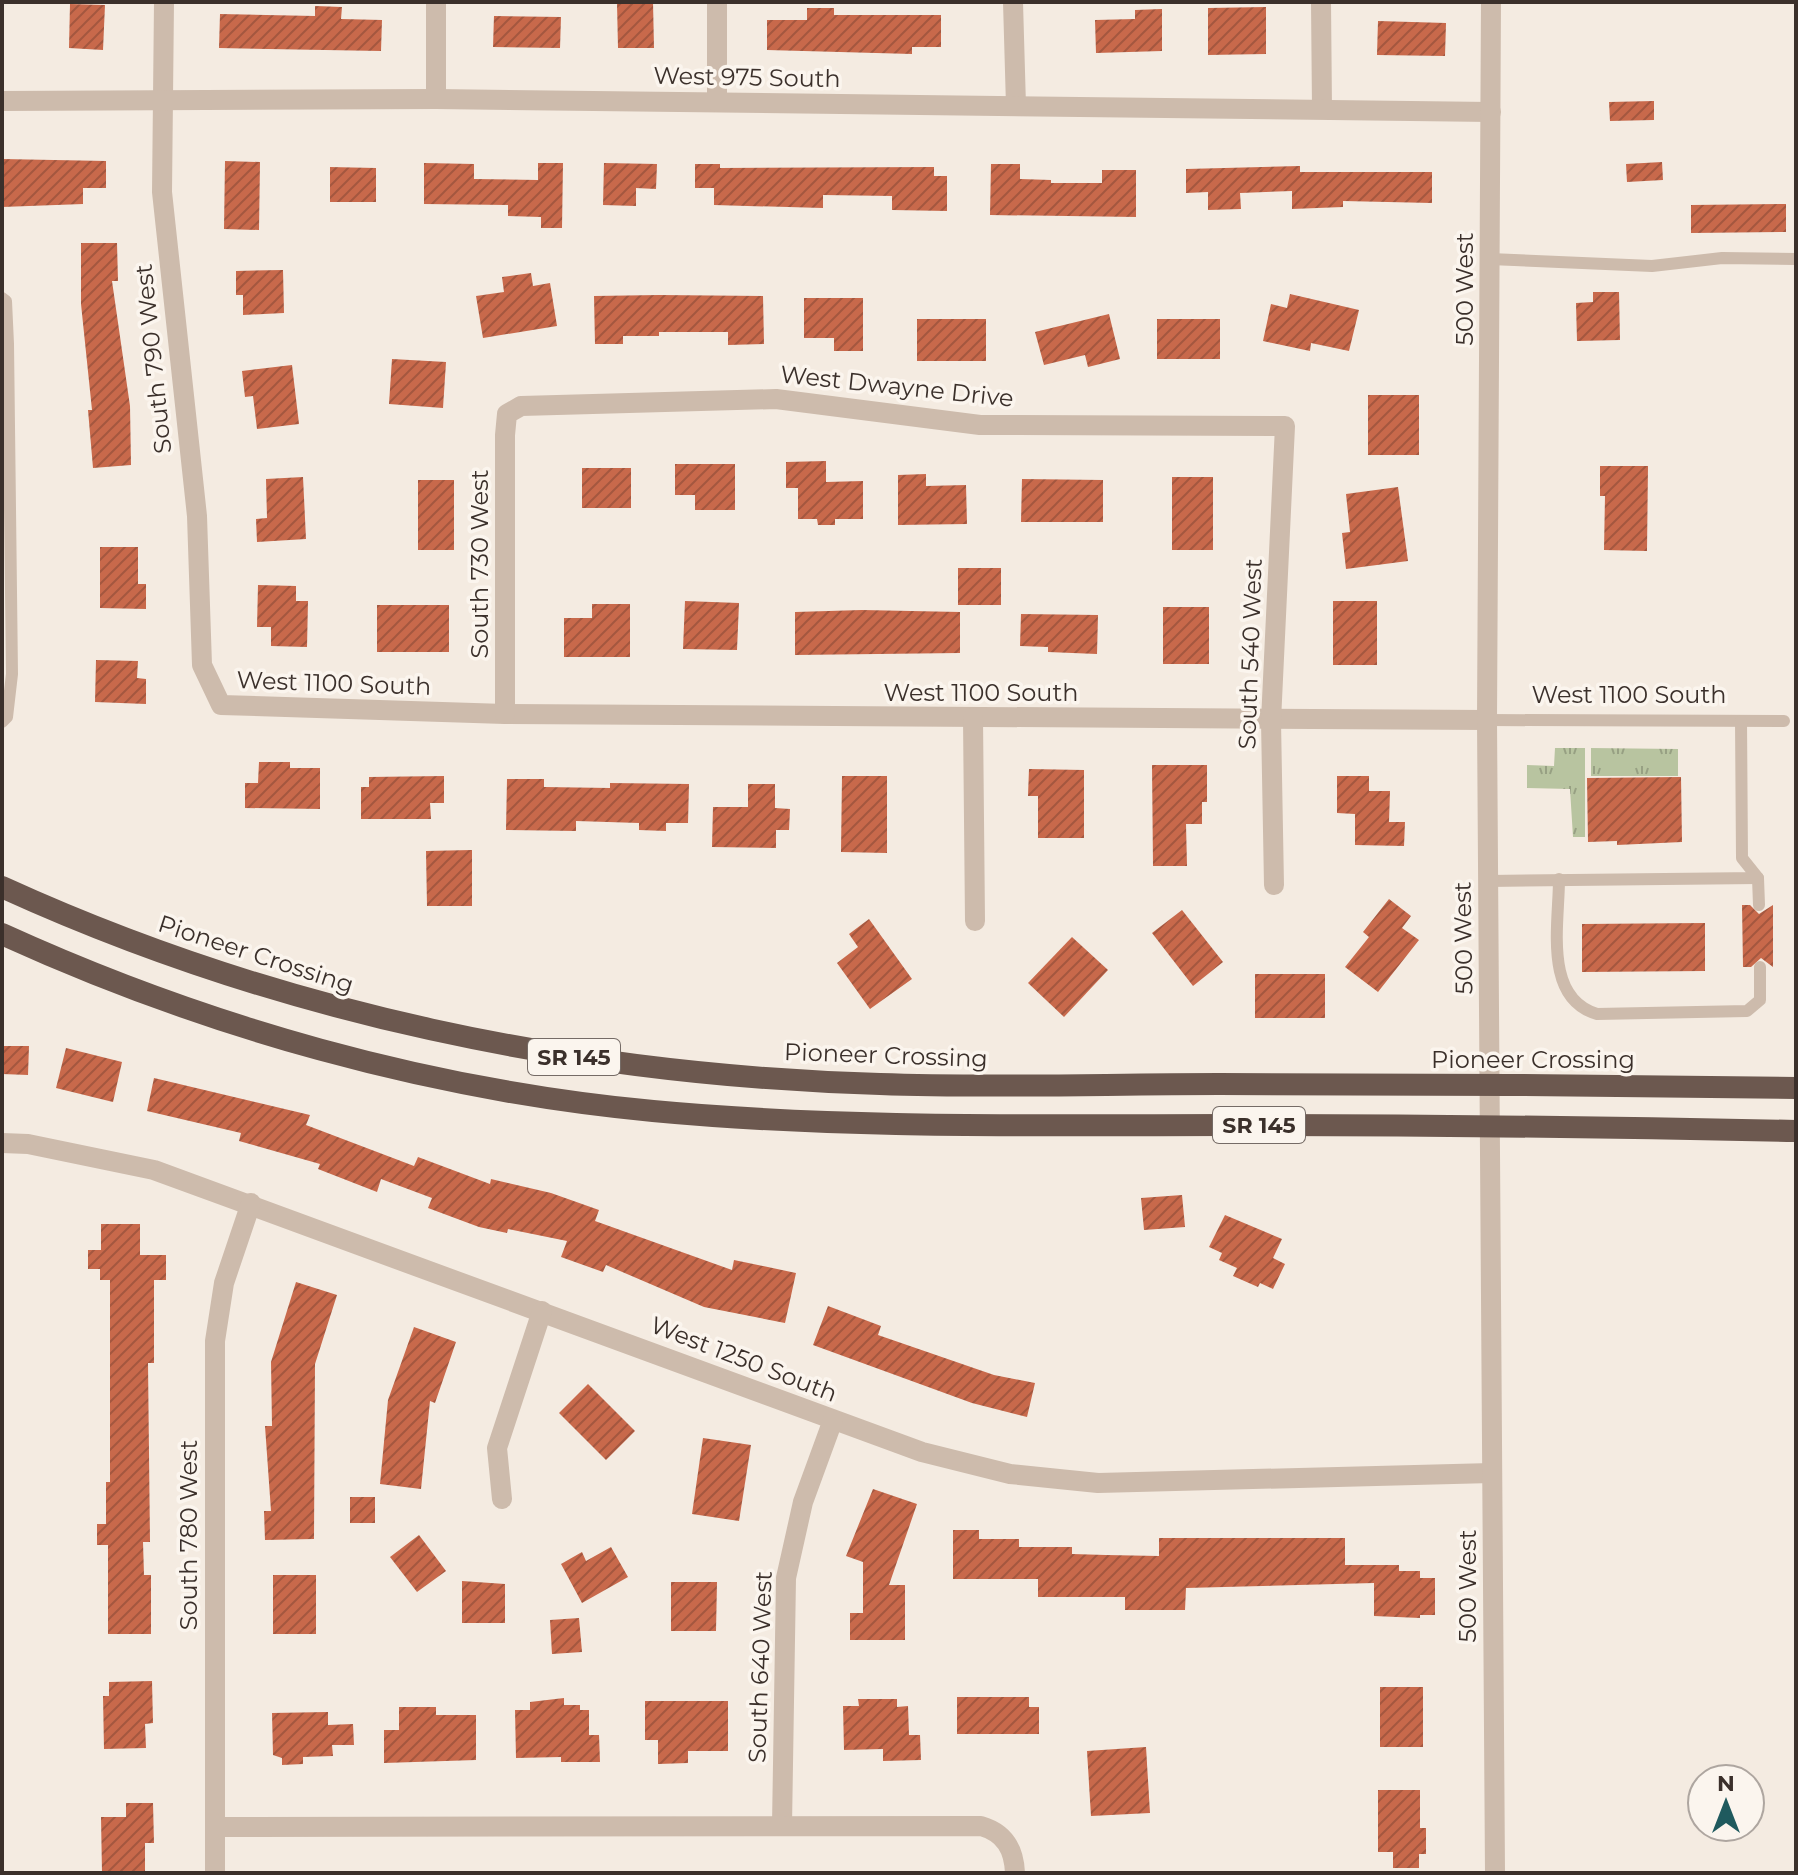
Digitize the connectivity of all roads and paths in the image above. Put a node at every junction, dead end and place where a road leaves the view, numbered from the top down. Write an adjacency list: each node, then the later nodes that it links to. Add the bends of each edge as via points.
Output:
1 (164, 2): 8 (street, South 790 West)
2 (436, 2): 7 (street)
3 (717, 2): 10 (street)
4 (1013, 2): 11 (street)
5 (1321, 2): 12 (street)
6 (1491, 2): 13 (street, 500 West)
7 (436, 99): 8 (street, West 975 South); 10 (street, West 975 South)
8 (163, 100): 9 (street, West 975 South); 19 (street, South 790 West, via 162,192 197,516 202,665)
9 (2, 101)
10 (717, 102): 11 (street, West 975 South)
11 (1016, 106): 12 (street, West 975 South)
12 (1322, 109): 13 (street, West 975 South)
13 (1491, 112): 14 (street, 500 West)
14 (1490, 259): 15 (lane, via 1652,266 1722,258); 22 (street, 500 West)
15 (1796, 259)
16 (2, 298): 26 (lane, via 8,344 12,674)
17 (507, 414): 18 (street, West Dwayne Drive, via 538,403 776,399 980,425); 20 (street, South 730 West)
18 (1285, 426): 23 (street, South 540 West)
19 (221, 705): 20 (street, West 1100 South)
20 (505, 714): 21 (street, West 1100 South)
21 (973, 718): 23 (street, West 1100 South); 33 (street)
22 (1487, 720): 23 (street, West 1100 South); 24 (lane, West 1100 South); 29 (street, 500 West)
23 (1271, 721): 30 (street, South 540 West)
24 (1741, 721): 25 (lane, West 1100 South); 27 (lane, via 1742,858)
25 (1784, 721)
26 (2, 722)
27 (1758, 878): 28 (lane); 32 (lane)
28 (1559, 879): 29 (lane); 35 (lane, via 1562,984 1582,1009 1597,1014 1747,1011 1760,1000)
29 (1488, 881): 36 (street, 500 West)
30 (1274, 885)
31 (2, 887): 36 (highway, Pioneer Crossing / SR 145, via 191,964 357,1014 512,1048 652,1068 881,1085)
32 (1759, 905)
33 (975, 921)
34 (2, 934): 38 (highway, SR 145, via 179,1006 351,1058 507,1091 648,1111 873,1125)
35 (1760, 967)
36 (1491, 1083): 37 (highway, Pioneer Crossing / SR 145); 38 (street, 500 West)
37 (1796, 1088)
38 (1492, 1125): 39 (highway, SR 145); 44 (street, 500 West)
39 (1796, 1131)
40 (2, 1143): 41 (street, West 1250 South, via 154,1170)
41 (251, 1203): 42 (street, West 1250 South); 47 (street, South 780 West, via 224,1283 215,1341)
42 (542, 1311): 43 (street, West 1250 South); 45 (street, via 497,1448)
43 (833, 1420): 44 (street, West 1250 South, via 922,1452 1010,1474 1098,1483); 46 (street, South 640 West, via 800,1514 786,1578)
44 (1492, 1473): 50 (street, 500 West)
45 (502, 1499)
46 (782, 1826): 47 (street); 49 (street, via 981,1826 1005,1840)
47 (216, 1827): 48 (street, South 780 West)
48 (215, 1873)
49 (1015, 1873)
50 (1495, 1873)

